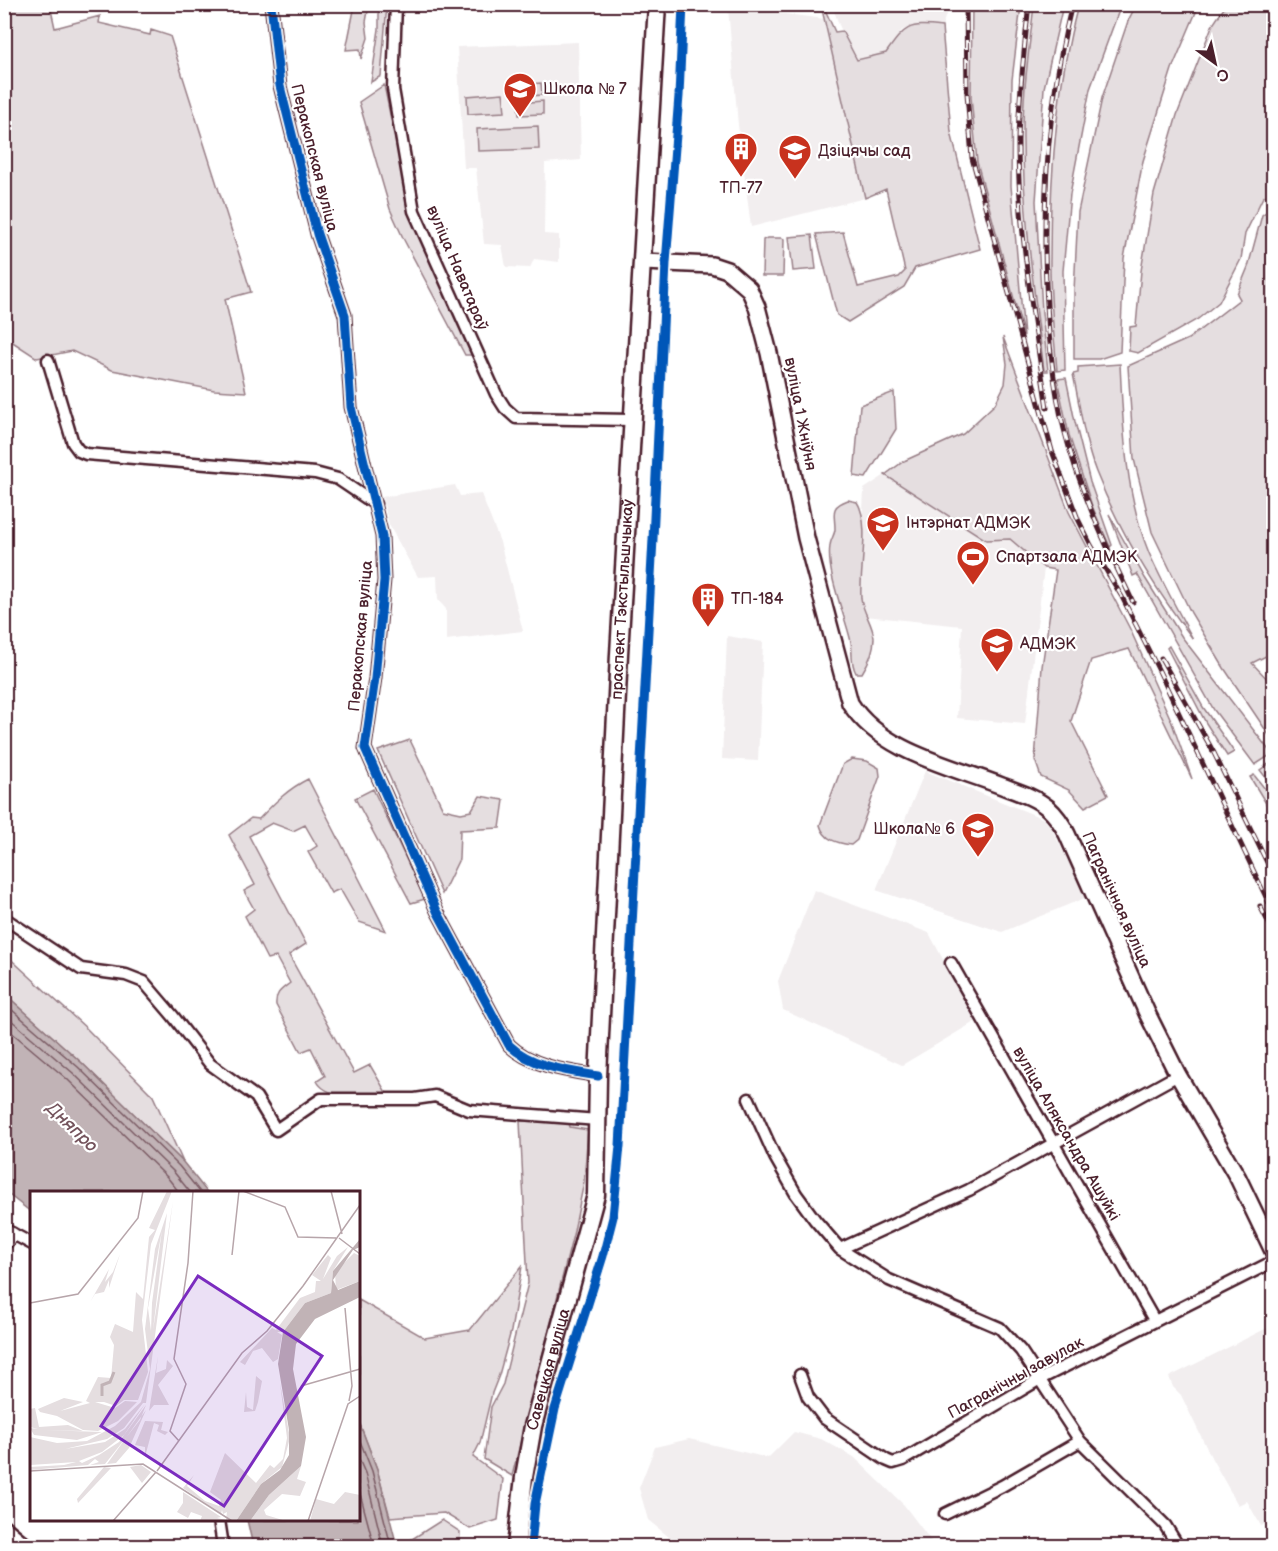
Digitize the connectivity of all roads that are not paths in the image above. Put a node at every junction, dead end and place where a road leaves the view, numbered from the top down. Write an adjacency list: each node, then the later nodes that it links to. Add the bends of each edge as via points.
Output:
1 (271, 4): 7 (street, Перакопская вуліца, via 285,108 317,234 345,315 351,407)
2 (396, 4): 6 (street, вуліца Наватараў, via 393,89 414,211 496,394 516,418)
3 (657, 4): 4 (main road, праспект Тэкстыльшчыкаў)
4 (643, 262): 6 (main road, праспект Тэкстыльшчыкаў); 8 (main road, вуліца 1 Жніўня, via 712,265 727,270 749,289 769,353 806,538)
5 (48, 360): 7 (street, via 73,444 79,451 315,473 338,479)
6 (632, 420): 12 (main road, праспект Тэкстыльшчыкаў)
7 (375, 504): 12 (street, Перакопская вуліца, via 382,536 384,580 365,748 437,911 509,1045 537,1063)
8 (838, 659): 11 (main road, Пагранічная вуліца, via 850,703 873,730 912,752 1035,799 1058,818)
9 (4, 918): 14 (street, via 81,969 126,975 144,982 210,1064 256,1097 276,1130 321,1099 435,1096 469,1110)
10 (951, 963): 15 (street, вуліца Аляксандра Ашуйкі)
11 (1178, 1075): 15 (street); 20 (main road, Пагранічная вуліца, via 1238,1178)
12 (598, 1076): 14 (main road, праспект Тэкстыльшчыкаў)
13 (749, 1099): 19 (street, via 796,1194)
14 (598, 1120): 16 (main road, праспект Тэкстыльшчыкаў)
15 (1054, 1142): 19 (street, via 969,1190); 22 (street, вуліца Аляксандра Ашуйкі)
16 (596, 1195): 31 (main road, Савецкая вуліца, via 534,1426)
17 (7, 1236): 18 (street)
18 (30, 1243)
19 (840, 1250): 24 (street, via 889,1280 1000,1328)
20 (1274, 1253)
21 (1274, 1261): 22 (street, Пагранічны завулак)
22 (1154, 1320): 24 (street, Пагранічны завулак)
23 (800, 1375): 24 (street, Пагранічны завулак, via 808,1397 824,1418 893,1462 903,1460)
24 (1040, 1379): 25 (street)
25 (1080, 1441): 26 (street); 32 (street, via 1165,1525)
26 (945, 1514)
27 (219, 1521): 30 (street)
28 (4, 1525): 29 (street)
29 (29, 1546)
30 (223, 1546)
31 (516, 1546)
32 (1178, 1546)

